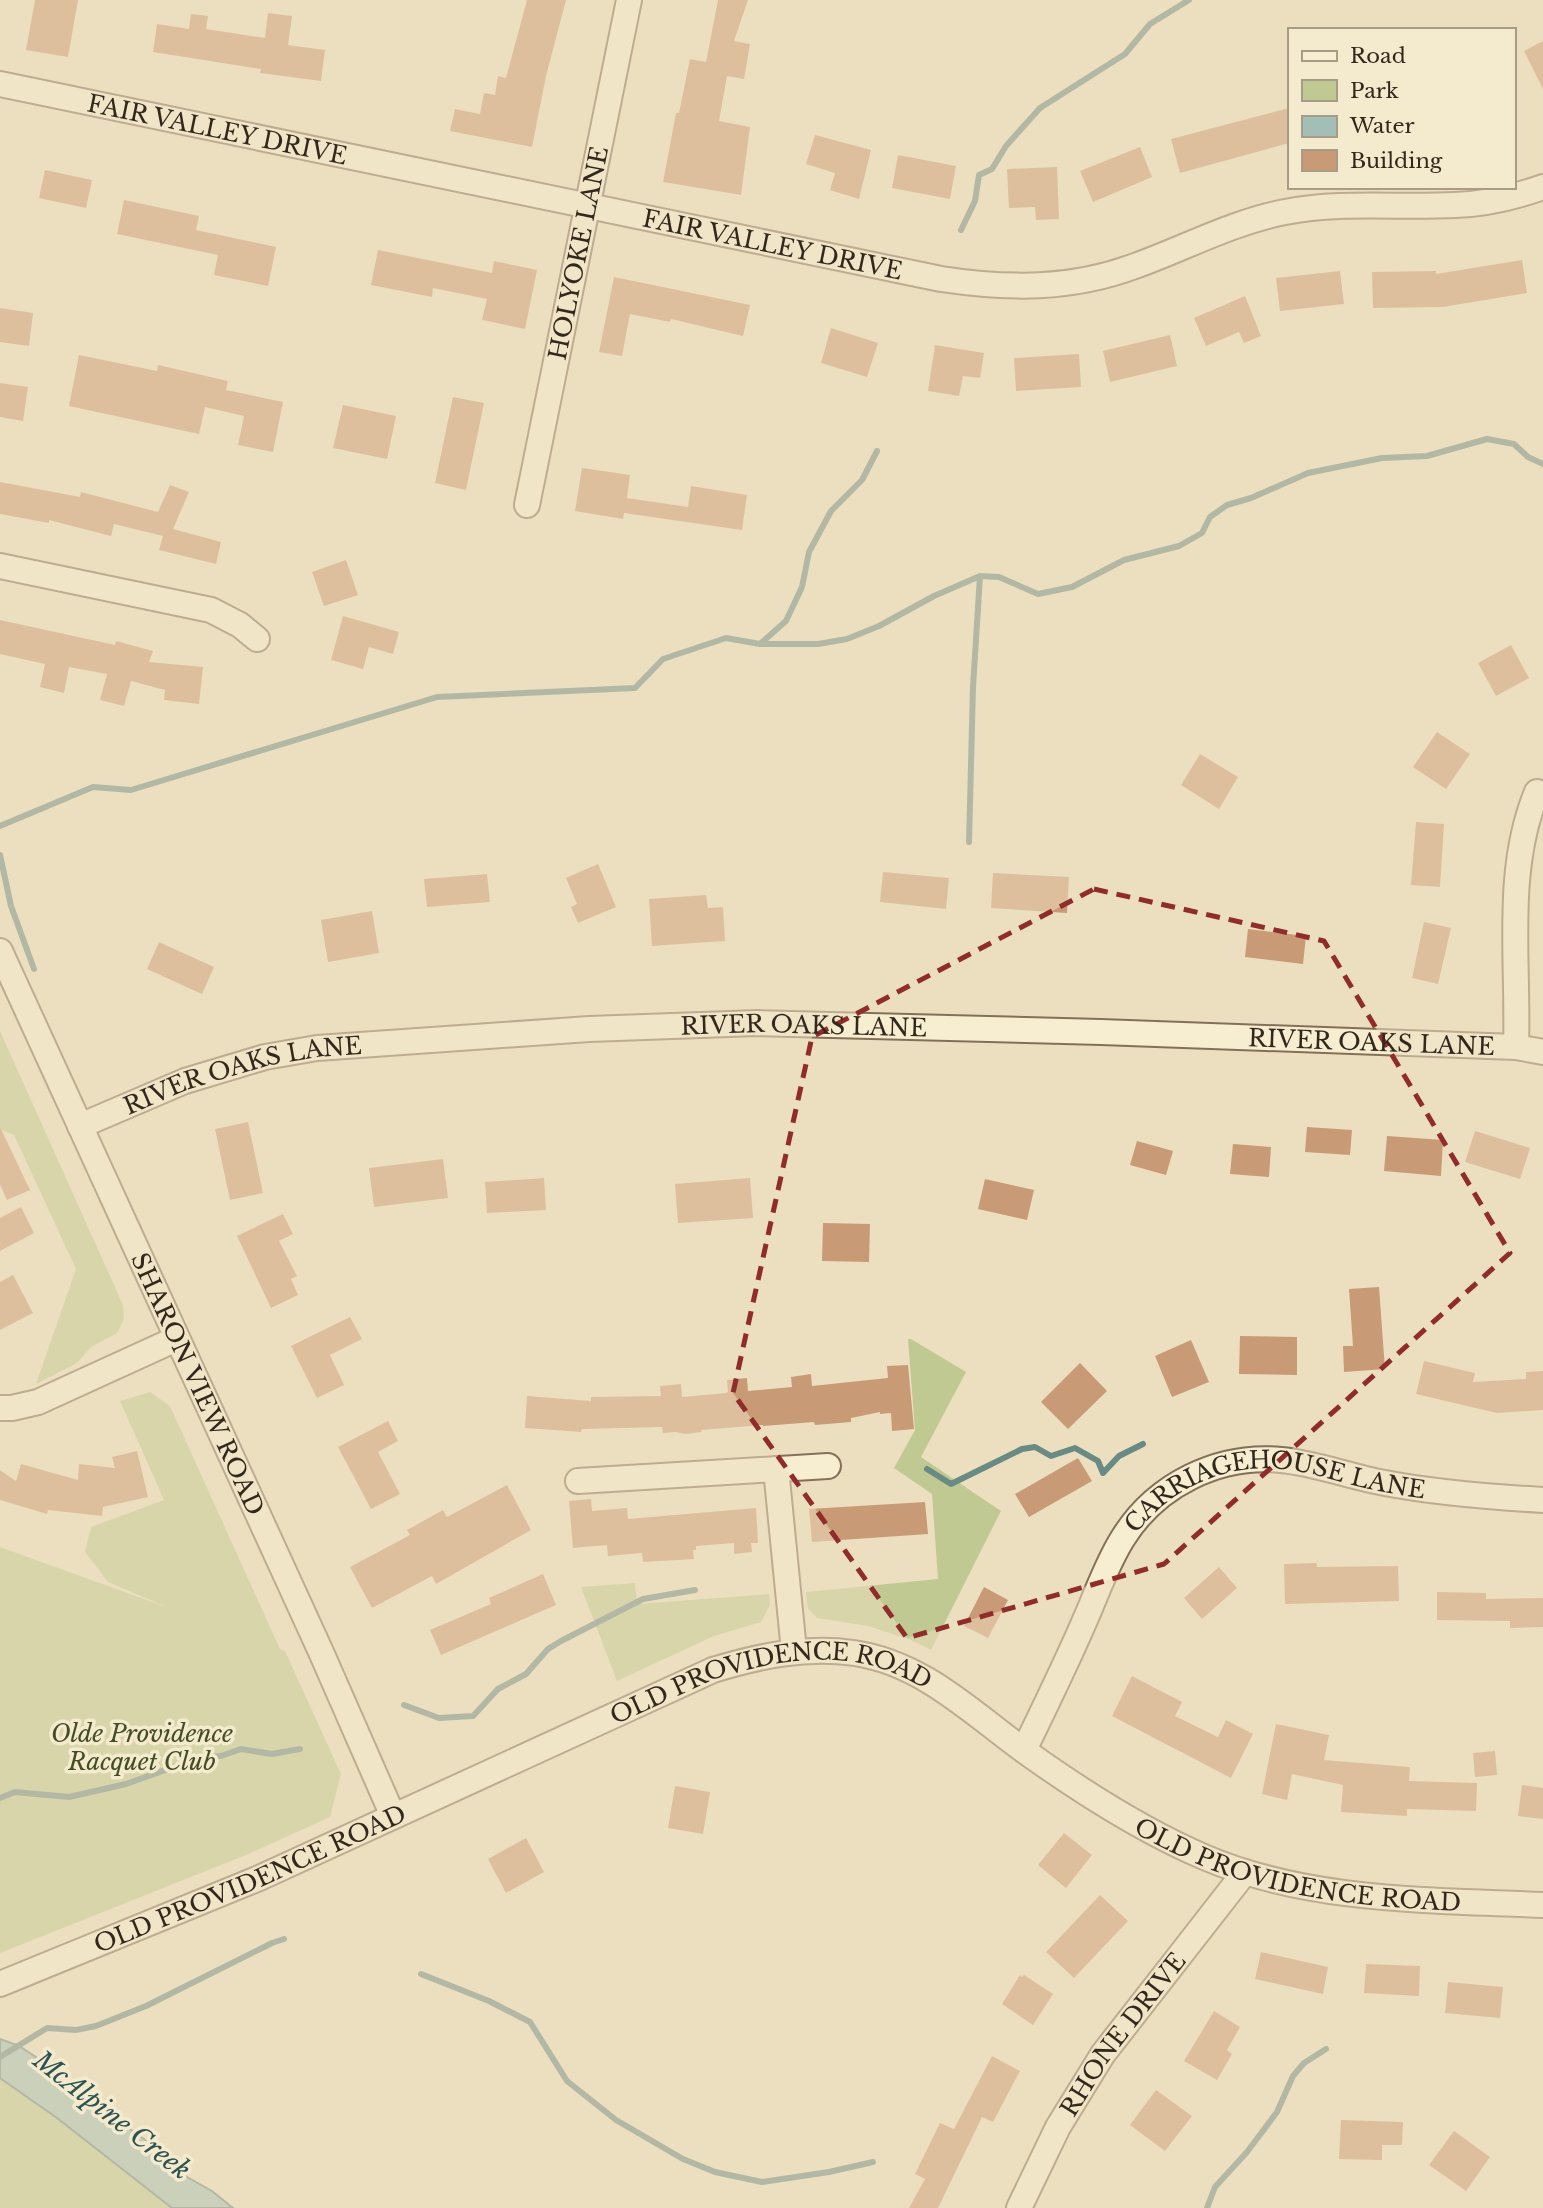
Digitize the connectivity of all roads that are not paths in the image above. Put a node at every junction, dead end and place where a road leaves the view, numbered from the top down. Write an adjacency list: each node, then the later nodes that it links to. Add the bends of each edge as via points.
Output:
1 (629, 0): 4 (street, HOLYOKE LANE)
2 (0, 84): 4 (street, FAIR VALLEY DRIVE)
3 (1543, 187): 4 (street, FAIR VALLEY DRIVE, via 1455,205 1329,206 1286,212 1244,223 1134,267 1093,279 1032,287 941,279)
4 (586, 205): 5 (street, HOLYOKE LANE)
5 (527, 505)
6 (0, 566): 7 (street, via 211,610)
7 (257, 639)
8 (1537, 792): 10 (street, via 1528,812 1517,870)
9 (0, 951): 12 (street, SHARON VIEW ROAD)
10 (1516, 1047): 11 (street, RIVER OAKS LANE); 12 (street, RIVER OAKS LANE, via 779,1024 589,1029 317,1048 265,1057 185,1081)
11 (1543, 1052)
12 (80, 1126): 13 (street, SHARON VIEW ROAD)
13 (176, 1339): 14 (street, via 38,1402); 21 (street, SHARON VIEW ROAD)
14 (0, 1408)
15 (828, 1466): 16 (street)
16 (776, 1469): 17 (street); 19 (street)
17 (578, 1481)
18 (1543, 1500): 20 (street, CARRIAGEHOUSE LANE, via 1382,1483 1280,1460 1221,1465 1179,1483 1140,1515 1122,1539)
19 (794, 1651): 20 (street, OLD PROVIDENCE ROAD, via 856,1653 913,1672 939,1685); 21 (street, OLD PROVIDENCE ROAD, via 713,1670)
20 (1024, 1750): 22 (street, OLD PROVIDENCE ROAD, via 1154,1833)
21 (393, 1816): 24 (street, OLD PROVIDENCE ROAD, via 257,1880)
22 (1245, 1872): 23 (street, OLD PROVIDENCE ROAD, via 1313,1888 1376,1895); 25 (street, RHONE DRIVE, via 1102,2054 1058,2127)
23 (1543, 1905)
24 (3, 1983)
25 (1019, 2208)

